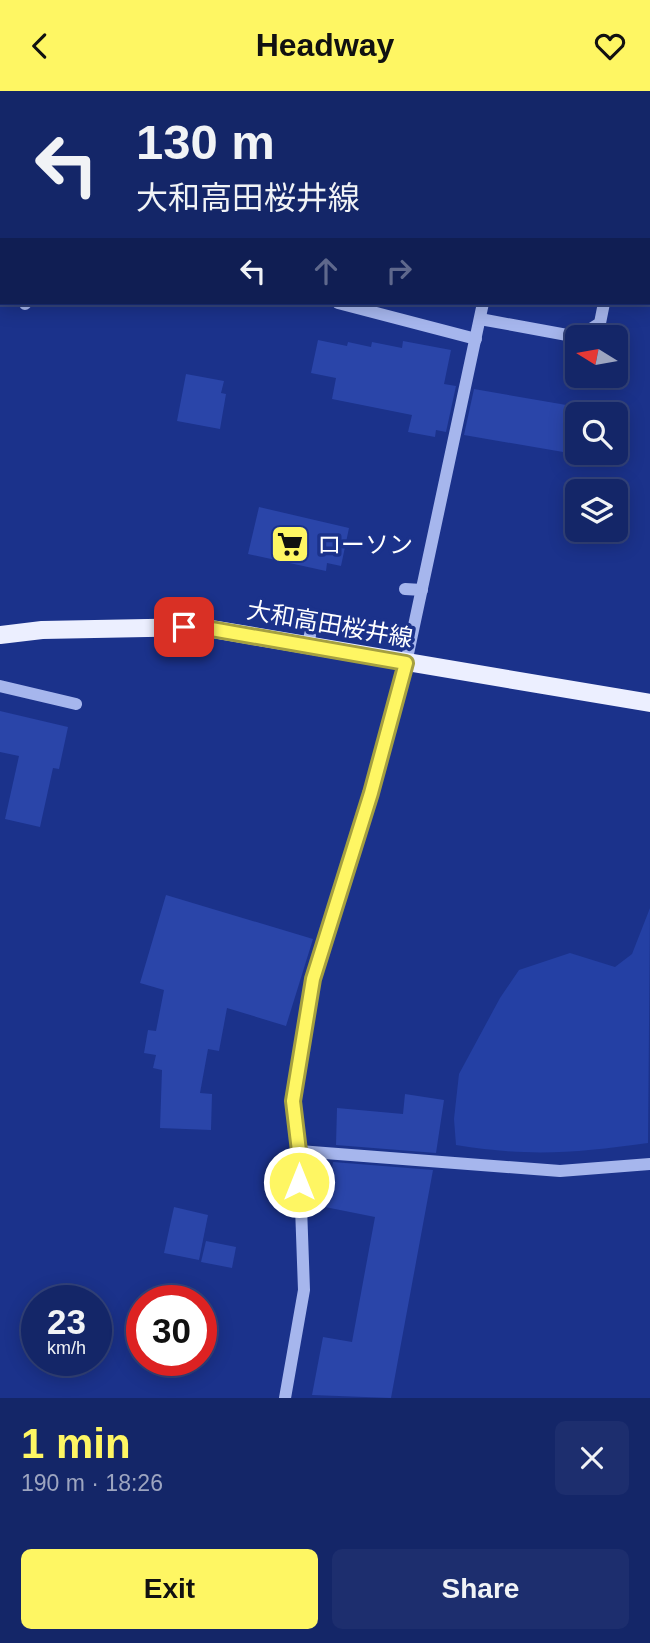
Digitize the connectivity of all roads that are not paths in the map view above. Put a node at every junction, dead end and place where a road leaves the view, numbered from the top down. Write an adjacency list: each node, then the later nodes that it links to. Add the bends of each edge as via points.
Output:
1 (346, 305): 5 (street)
2 (483, 305): 4 (street)
3 (604, 305): 4 (street, via 600,323 578,337)
4 (480, 319): 5 (street)
5 (475, 339): 7 (street)
6 (405, 589): 7 (street)
7 (422, 590): 11 (street)
8 (312, 625): 10 (street)
9 (0, 635): 10 (main road, 大和高田桜井線, via 200,627)
10 (308, 644): 11 (main road, 大和高田桜井線)
11 (406, 663): 13 (main road, 大和高田桜井線); 15 (street, via 313,979 293,1101)
12 (0, 686): 14 (street)
13 (650, 703)
14 (76, 704)
15 (299, 1151): 16 (street, via 560,1171); 17 (street, via 304,1290)
16 (650, 1164)
17 (285, 1398)

